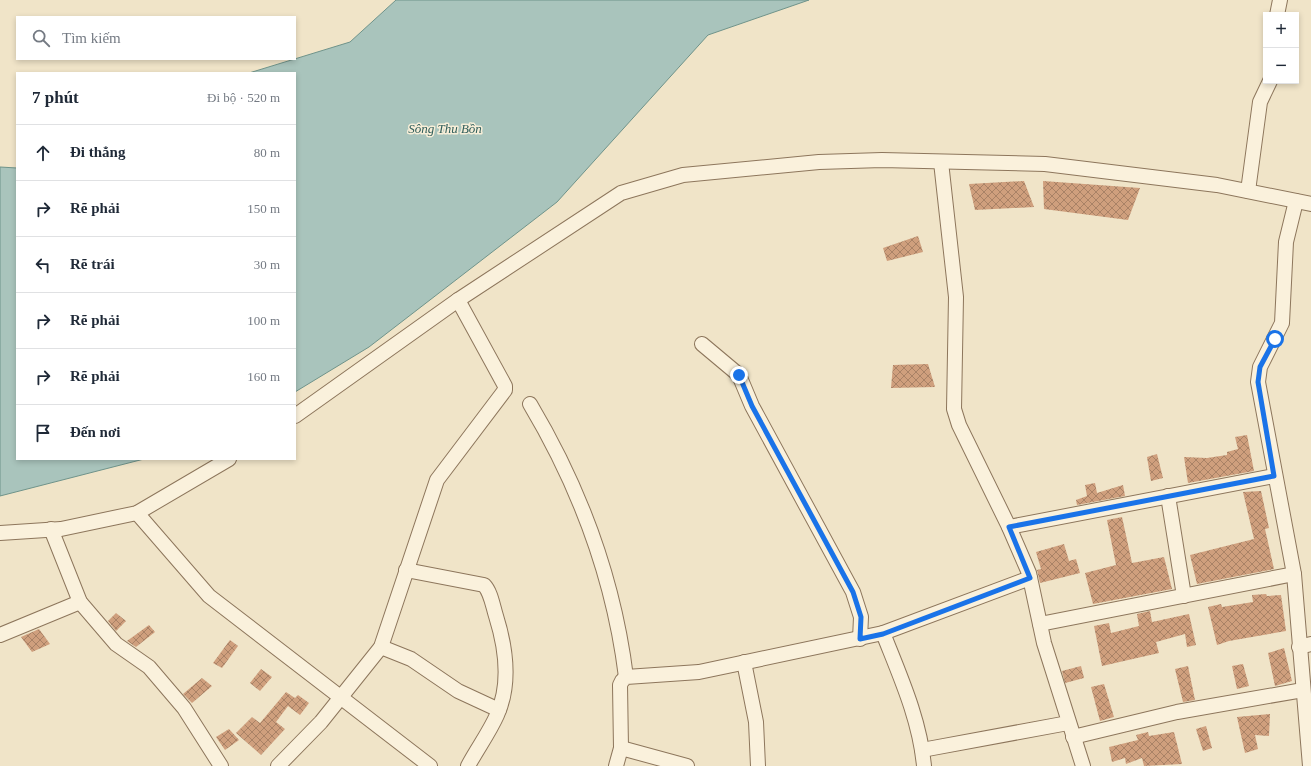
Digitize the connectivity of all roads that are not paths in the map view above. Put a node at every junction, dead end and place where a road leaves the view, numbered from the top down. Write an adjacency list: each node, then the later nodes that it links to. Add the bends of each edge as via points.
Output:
1 (1280, 0): 2 (street)
2 (1278, 12)
3 (1269, 84): 5 (street, via 1260,102)
4 (941, 162): 5 (street, via 1045,164); 8 (street, via 819,162 683,175 621,193); 16 (street, via 956,297 954,409 959,425)
5 (1248, 191): 6 (street)
6 (1296, 201): 7 (street); 13 (street, via 1286,242 1282,323 1260,367 1258,382)
7 (1311, 204)
8 (458, 300): 11 (street); 19 (street, via 505,390 437,480)
9 (702, 344): 27 (street, via 739,375 752,406 853,592 861,617)
10 (530, 404): 31 (street, via 565,470 598,549 622,644)
11 (296, 415)
12 (227, 460): 15 (street)
13 (1274, 476): 14 (street); 20 (street)
14 (1168, 496): 16 (street); 22 (street)
15 (137, 513): 17 (street); 33 (street, via 209,596)
16 (1009, 527): 21 (street)
17 (51, 529): 18 (street); 23 (street)
18 (0, 533)
19 (406, 570): 29 (street); 34 (street, via 480,583 486,587 506,662 505,688)
20 (1294, 574): 22 (street); 28 (street)
21 (1030, 578): 24 (street); 25 (street)
22 (1184, 596): 24 (street)
23 (80, 602): 26 (street); 39 (street, via 116,644 148,667 184,708)
24 (1040, 624): 35 (street)
25 (883, 634): 27 (street); 38 (street, via 911,709)
26 (0, 635)
27 (860, 639): 30 (street)
28 (1305, 645): 32 (street)
29 (380, 648): 33 (street); 34 (street, via 412,659 458,691)
30 (744, 662): 31 (street, via 699,672); 45 (street, via 756,722)
31 (626, 677): 37 (street, via 620,685)
32 (1303, 690): 36 (street, via 1177,712); 48 (street)
33 (340, 697): 40 (street, via 321,722); 41 (street)
34 (499, 710): 42 (street)
35 (1068, 723): 36 (street); 38 (street)
36 (1072, 737): 47 (street)
37 (621, 748): 43 (street); 44 (street)
38 (922, 750): 46 (street)
39 (221, 766)
40 (278, 766)
41 (430, 766)
42 (468, 766)
43 (616, 766)
44 (687, 766)
45 (758, 766)
46 (924, 766)
47 (1083, 766)
48 (1310, 766)

